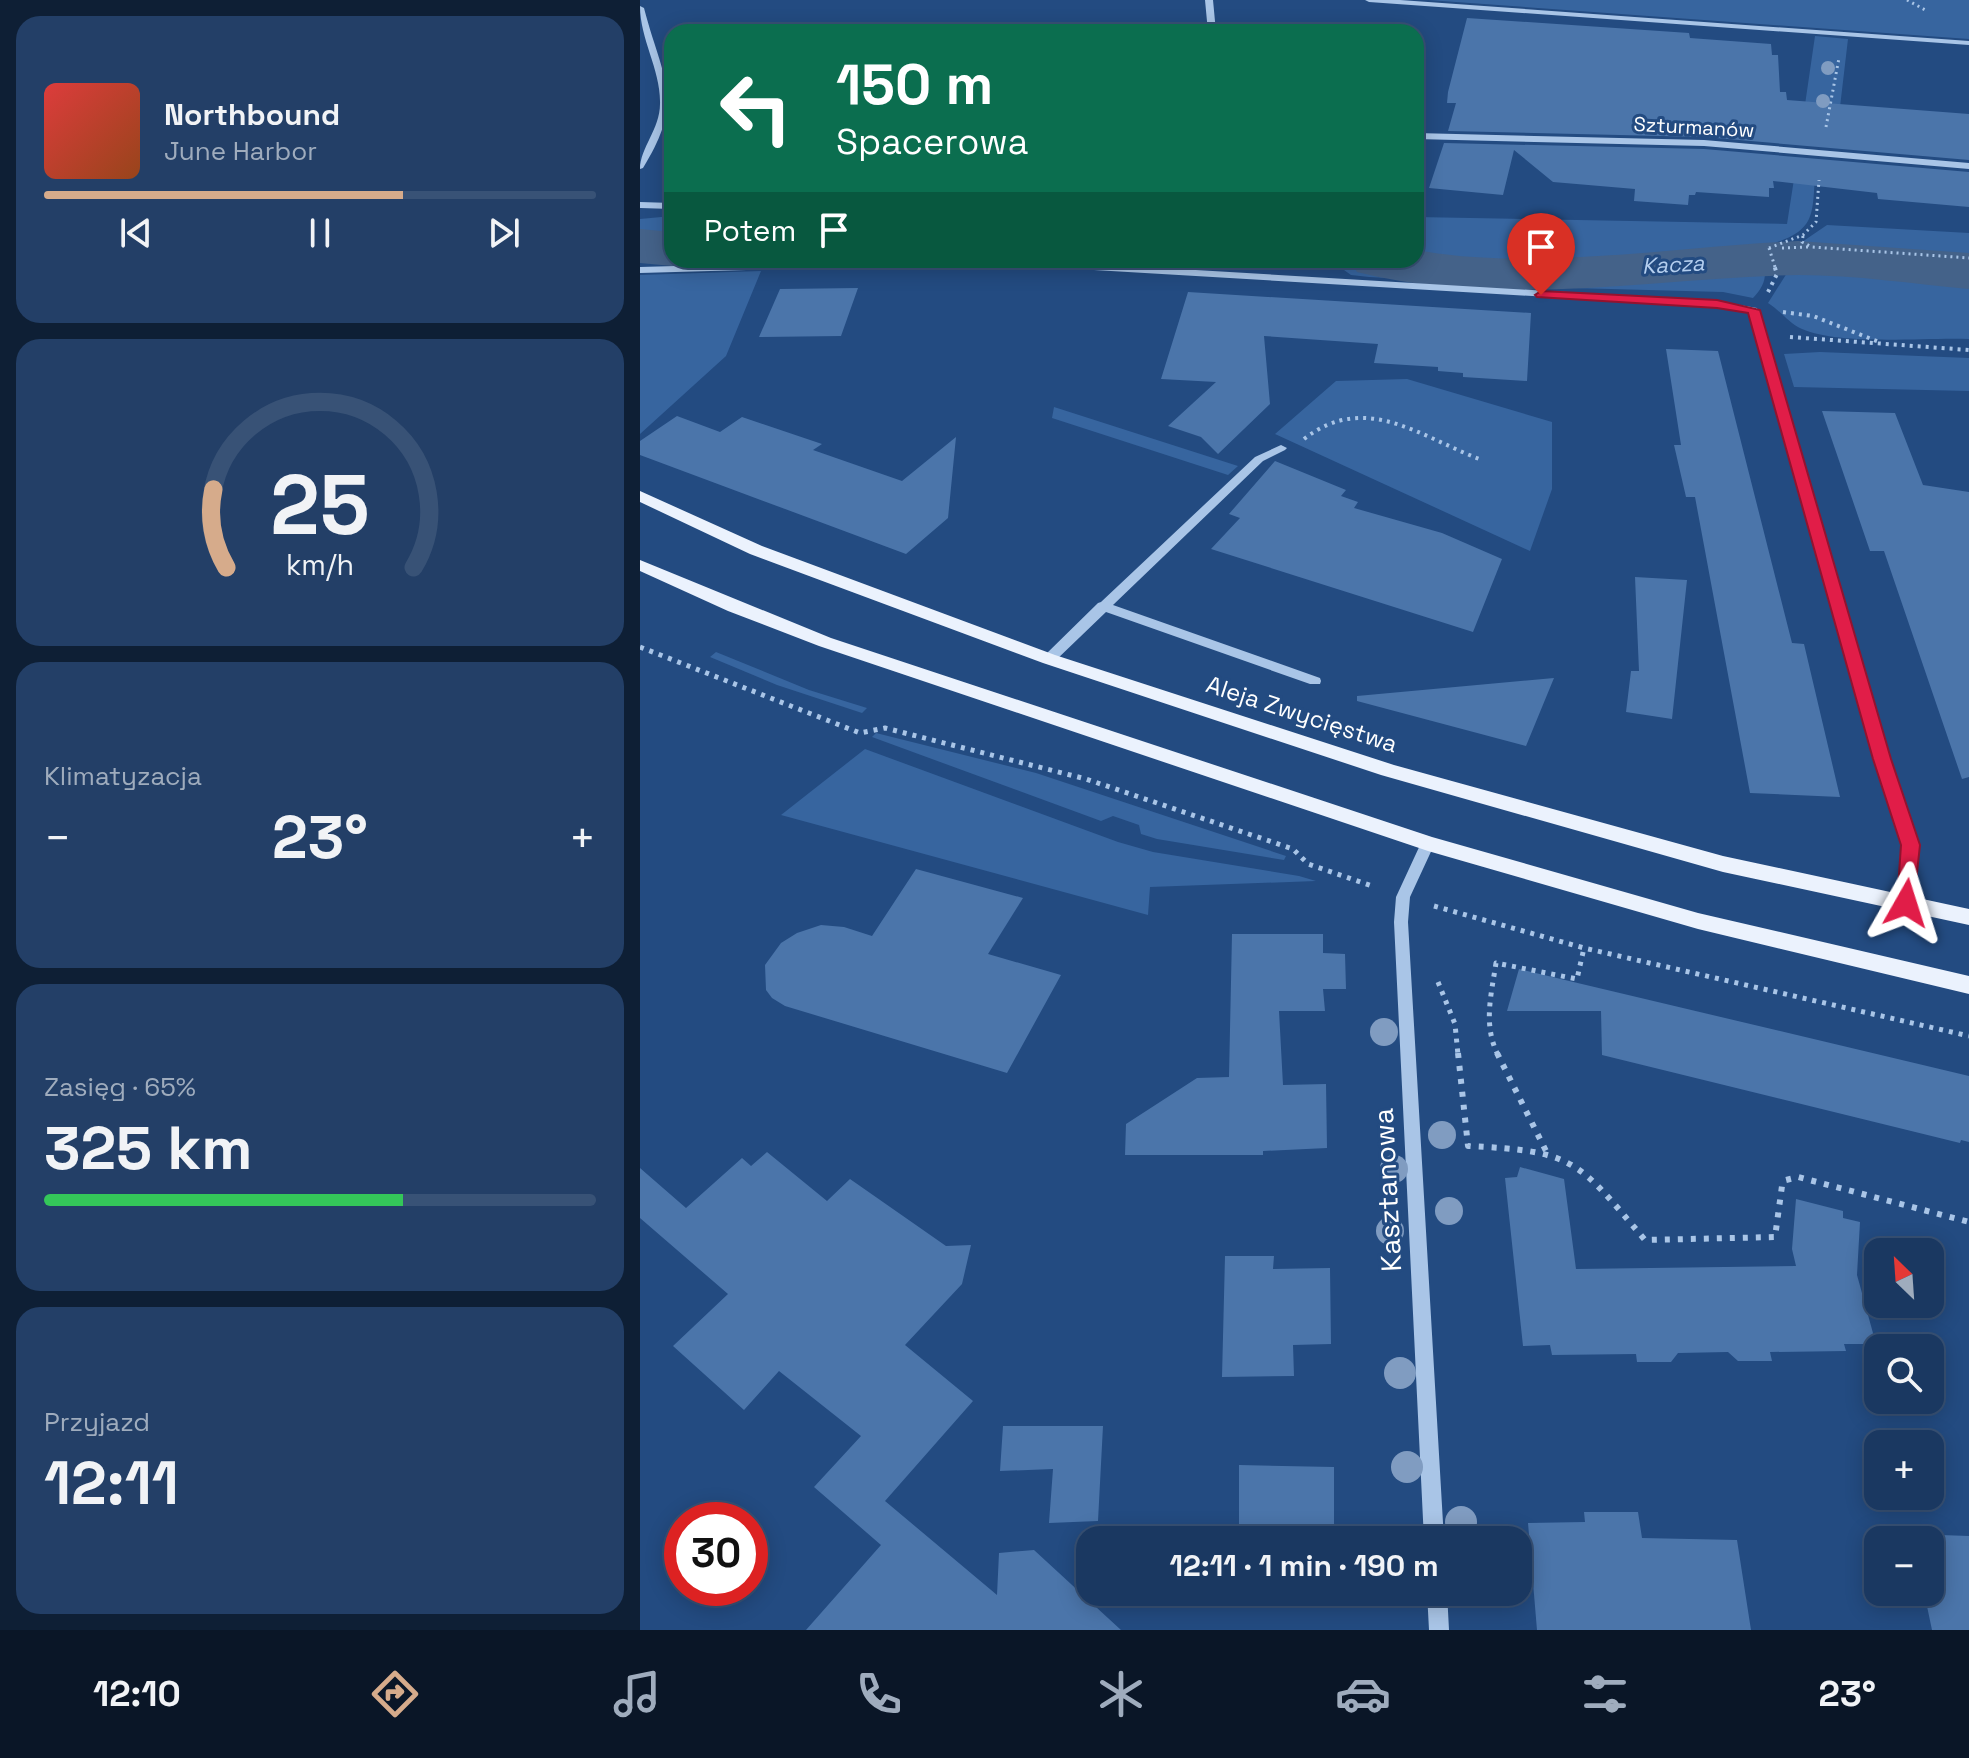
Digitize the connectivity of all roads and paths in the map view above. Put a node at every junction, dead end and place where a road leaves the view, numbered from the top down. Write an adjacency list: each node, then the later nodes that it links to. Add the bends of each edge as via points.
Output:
1 (1209, 0): 4 (street)
2 (1369, 0): 6 (street)
3 (640, 8): 5 (street)
4 (1211, 24)
5 (643, 35): 7 (street)
6 (1969, 43)
7 (664, 85)
8 (664, 112): 10 (street, via 661,132)
9 (1424, 136): 11 (street, Szturmanów, via 1704,143)
10 (642, 161)
11 (1969, 166)
12 (640, 205): 13 (street)
13 (664, 206)
14 (1803, 235): 15 (path, via 1802,242)
15 (1812, 247): 16 (path); 17 (path, via 1769,248)
16 (1969, 258)
17 (1774, 267)
18 (713, 268): 20 (street)
19 (1111, 268): 21 (street)
20 (640, 270)
21 (1754, 310): 22 (street); 23 (path, via 1813,316)
22 (1762, 336): 23 (path); 35 (street, via 1911,845)
23 (1884, 344): 24 (path)
24 (1969, 350)
25 (1281, 448): 26 (path, via 1329,422 1353,416 1415,430); 29 (street, via 1259,459)
26 (1482, 460)
27 (640, 496): 31 (main road, Aleja Zwycięstwa, via 756,550)
28 (640, 565): 33 (main road, via 825,642)
29 (1102, 606): 31 (street); 32 (street)
30 (640, 647): 34 (path, via 860,733 885,728 1086,779 1293,849 1308,864)
31 (1049, 659): 35 (main road, Aleja Zwycięstwa, via 1554,819 1723,864)
32 (1315, 681)
33 (1428, 843): 34 (street, Kasztanowa); 41 (main road, via 1698,921)
34 (1403, 897): 36 (path); 45 (street, Kasztanowa)
35 (1906, 903): 38 (main road, Aleja Zwycięstwa)
36 (1436, 906): 37 (path); 39 (path)
37 (1431, 916)
38 (1969, 917)
39 (1584, 948): 42 (path); 43 (path, via 1577,979 1496,963 1490,1039)
40 (1436, 976): 43 (path, via 1455,1024 1468,1146)
41 (1969, 985)
42 (1969, 1036)
43 (1548, 1155): 44 (path, via 1565,1159 1590,1178 1645,1240 1775,1237 1782,1186 1798,1177)
44 (1969, 1222)
45 (1433, 1526)
46 (1438, 1606): 47 (street)
47 (1439, 1630)

